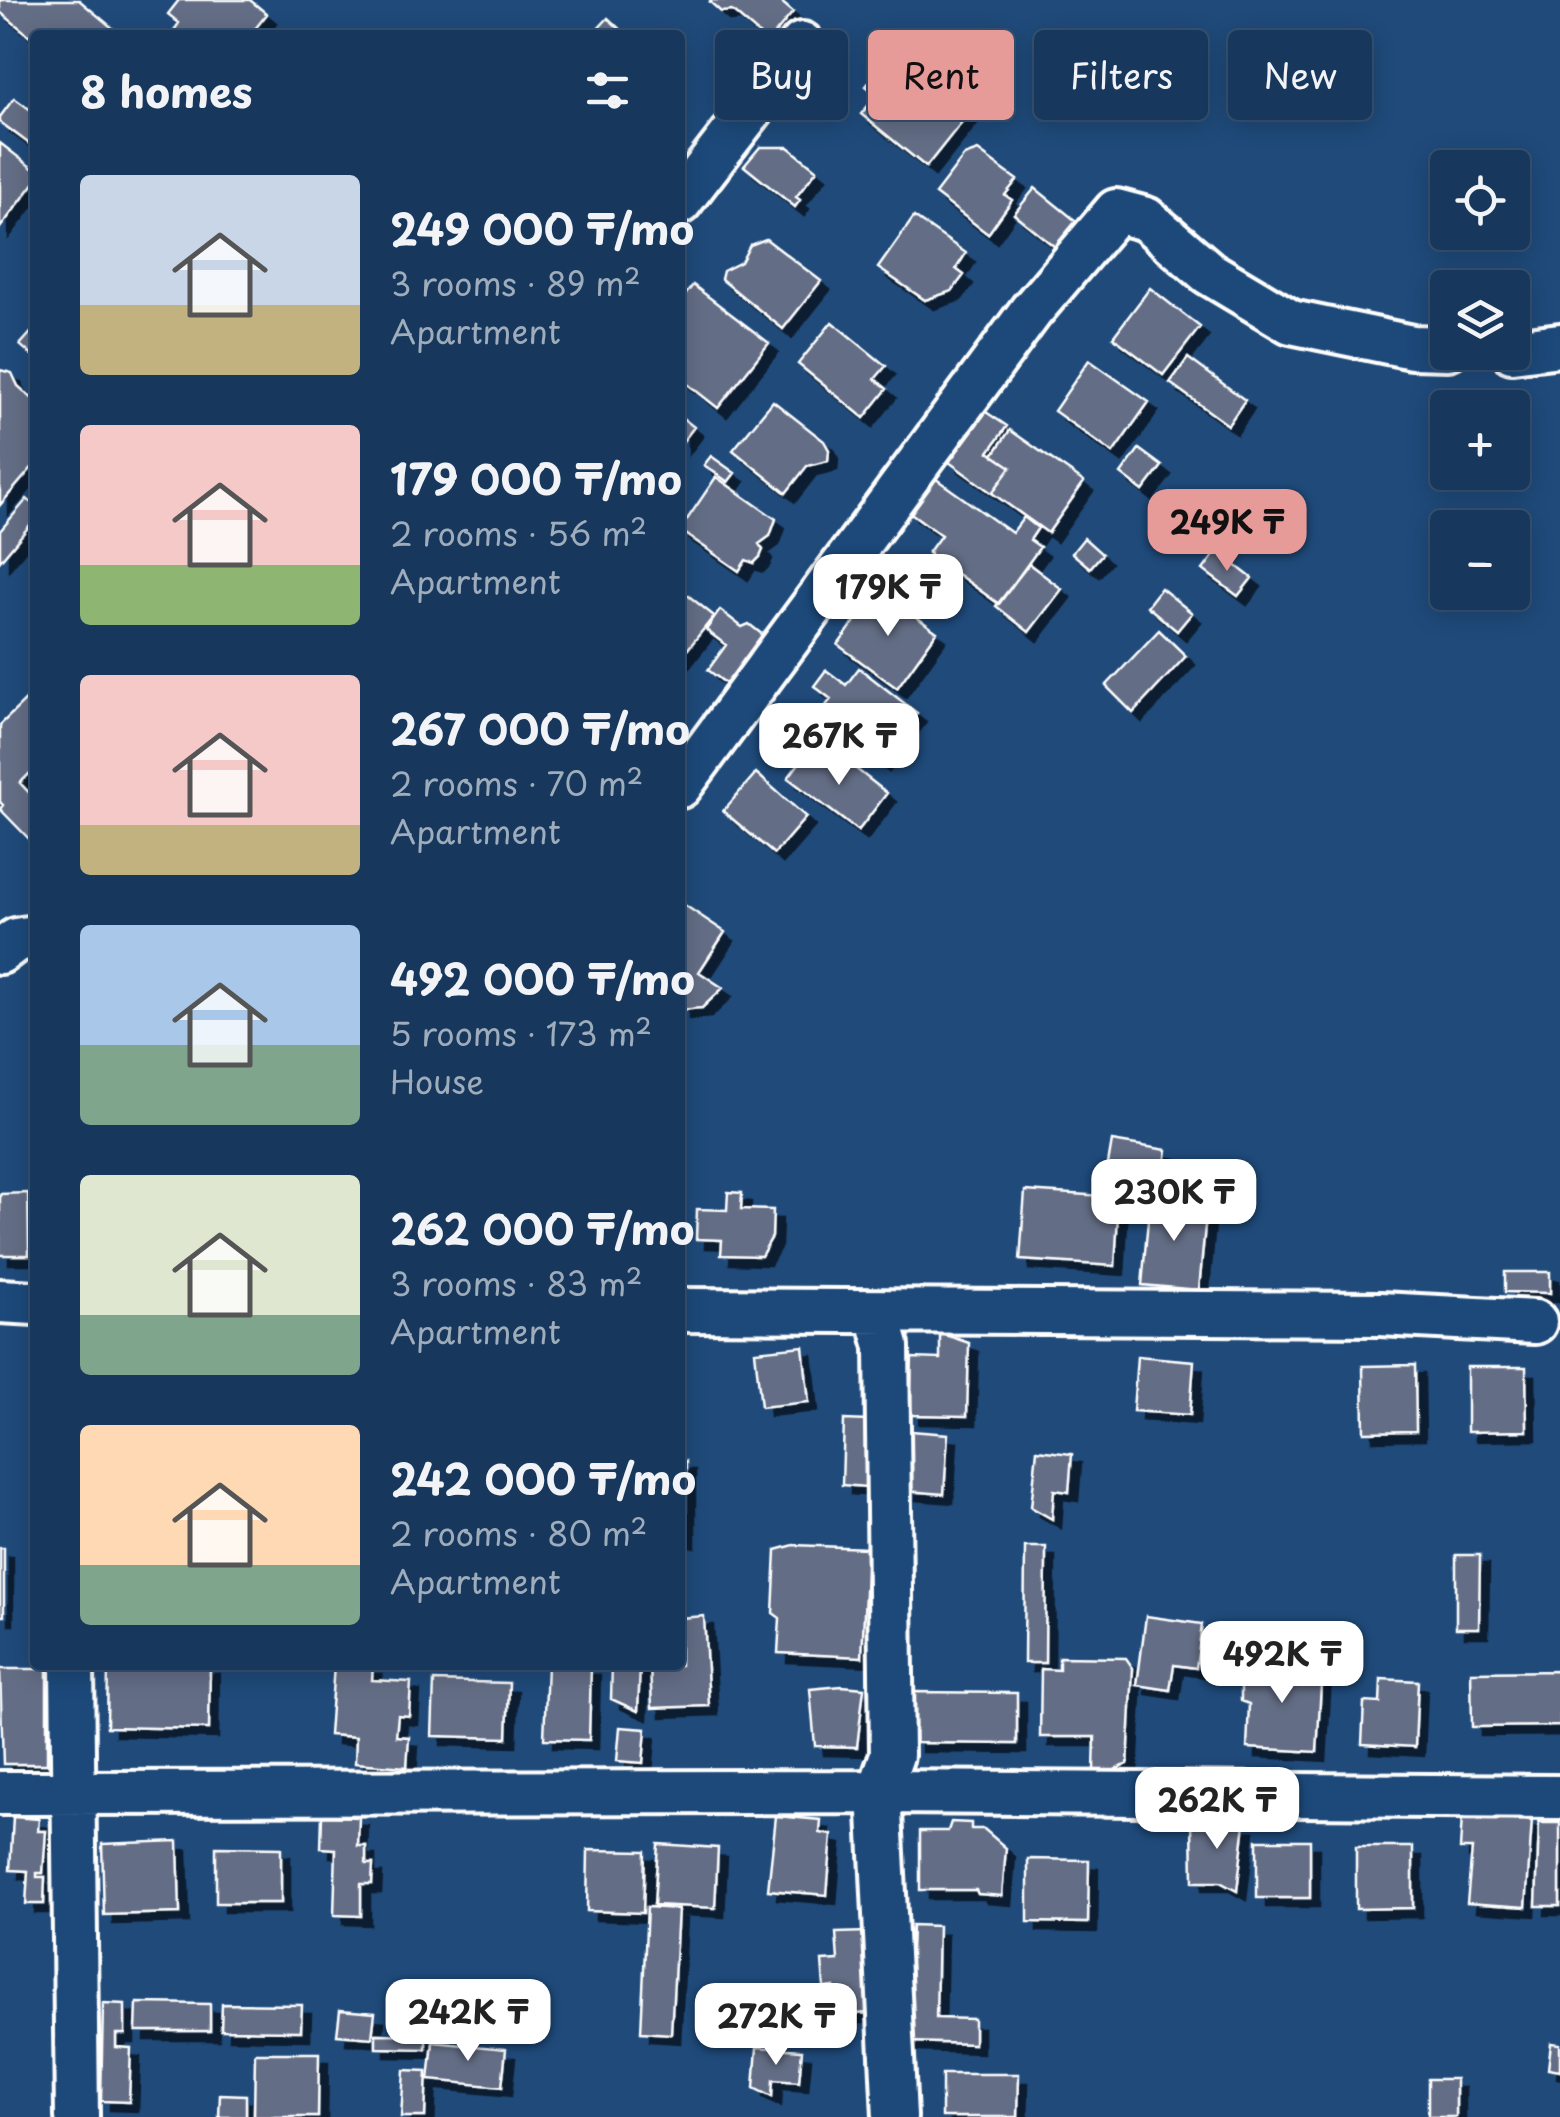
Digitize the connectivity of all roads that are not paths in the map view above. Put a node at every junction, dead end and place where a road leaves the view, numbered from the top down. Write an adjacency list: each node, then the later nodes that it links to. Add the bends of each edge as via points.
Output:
1 (743, 120): 2 (street)
2 (685, 196)
3 (1560, 345): 5 (street)
4 (1430, 348): 6 (street, via 1292,322 1209,273 1146,219 1116,210 1032,311)
5 (1530, 349)
6 (685, 779)
7 (30, 938): 8 (street)
8 (0, 952)
9 (0, 1302): 10 (street)
10 (30, 1303)
11 (685, 1310): 12 (street)
12 (877, 1312): 13 (street, via 1380,1314); 15 (street, via 887,1346 892,1755)
13 (1535, 1322)
14 (72, 1670): 17 (street)
15 (879, 1792): 17 (street); 18 (street); 20 (street)
16 (0, 1793): 17 (street)
17 (73, 1794): 19 (street)
18 (1560, 1797)
19 (77, 2117)
20 (895, 2117)

